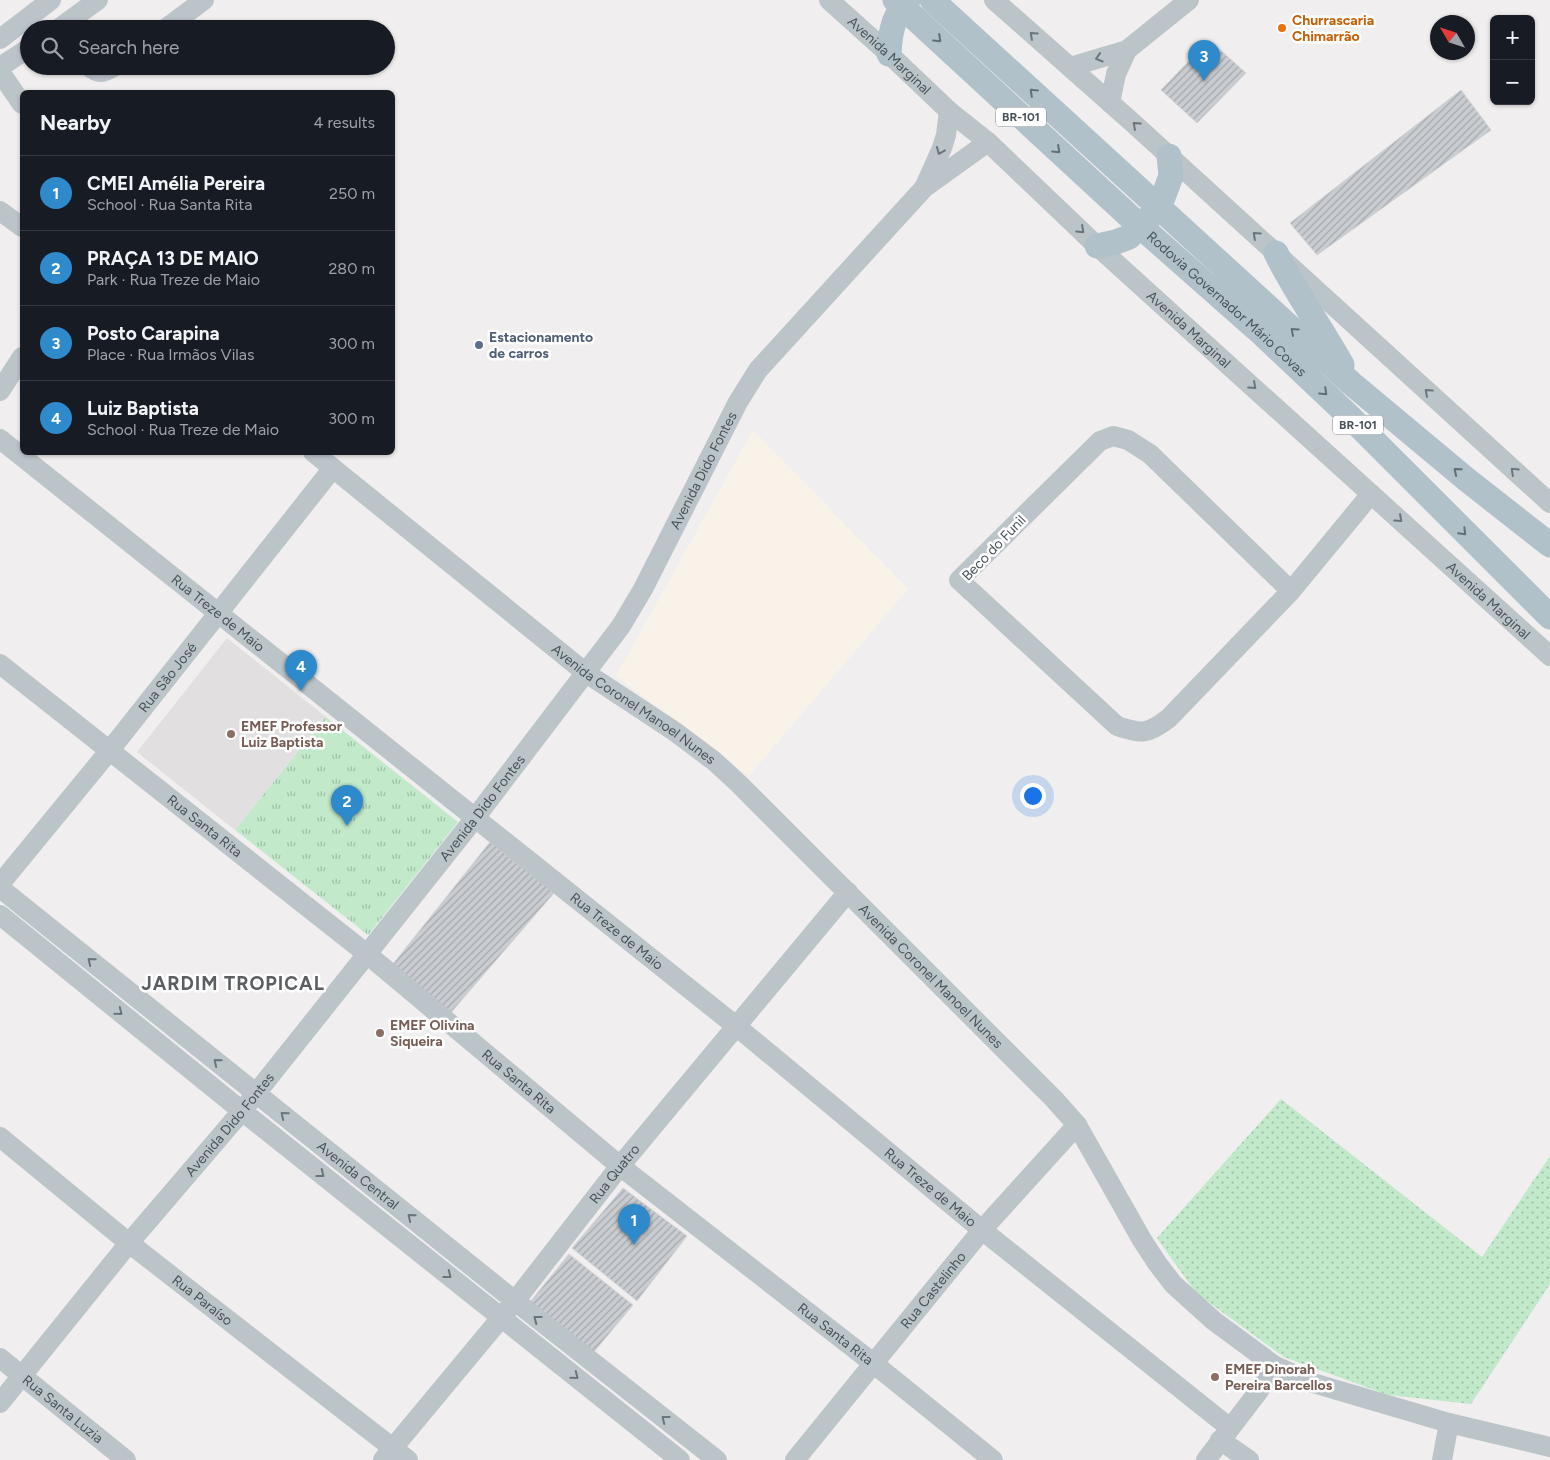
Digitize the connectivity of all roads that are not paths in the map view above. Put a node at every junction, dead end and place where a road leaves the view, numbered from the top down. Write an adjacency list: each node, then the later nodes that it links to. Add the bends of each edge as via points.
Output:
1 (98, 0): 10 (street)
2 (204, 0): 11 (street)
3 (828, 0): 16 (street, Avenida Marginal)
4 (932, 0): 26 (main road, Rodovia Governador Mário Covas / BR-101, one-way to 4)
5 (994, 0): 18 (street, one-way to 5)
6 (1189, 0): 14 (street)
7 (43, 2): 9 (street)
8 (902, 2): 16 (main road, via 893,24); 29 (main road, Rodovia Governador Mário Covas / BR-101, one-way to 29)
9 (22, 20)
10 (71, 20)
11 (177, 20)
12 (20, 22): 13 (street)
13 (0, 39)
14 (1128, 50): 18 (street, one-way to 18); 21 (street, via 1116,74)
15 (20, 54): 17 (street)
16 (889, 54): 22 (street, Avenida Marginal)
17 (0, 67)
18 (1070, 68): 21 (street)
19 (0, 72): 20 (street)
20 (20, 101)
21 (1110, 103): 24 (street, one-way to 21)
22 (949, 111): 23 (street, Avenida Marginal); 25 (street, Avenida Dido Fontes, one-way to 25, via 944,142)
23 (988, 142): 25 (street, Avenida Dido Fontes); 30 (street, Avenida Marginal, one-way to 30)
24 (1168, 156): 26 (main road, via 1171,176); 31 (street, one-way to 24)
25 (924, 188): 48 (street, Avenida Dido Fontes, via 758,370 738,402 643,589 621,626)
26 (1159, 208): 29 (main road); 33 (main road, Rodovia Governador Mário Covas / BR-101, one-way to 26)
27 (0, 211): 28 (street)
28 (20, 226)
29 (1141, 227): 30 (main road, via 1129,237); 45 (main road, Rodovia Governador Mário Covas / BR-101, one-way to 45, via 1342,409)
30 (1098, 246): 40 (street, Avenida Marginal, one-way to 40)
31 (1276, 253): 33 (main road); 41 (street, one-way to 31)
32 (20, 360): 34 (street)
33 (1351, 383): 42 (main road, Rodovia Governador Mário Covas / BR-101, one-way to 33)
34 (0, 391)
35 (0, 439): 37 (street, Rua Treze de Maio)
36 (20, 455): 44 (street, Rua Treze de Maio)
37 (20, 455)
38 (317, 455): 39 (street, Avenida Coronel Manoel Nunes)
39 (333, 468): 44 (street, Rua São José); 48 (street, Avenida Coronel Manoel Nunes)
40 (1371, 494): 43 (street, Beco do Funil); 46 (street, Avenida Marginal, one-way to 46)
41 (1550, 504)
42 (1550, 544)
43 (1291, 591): 43 (street, Beco do Funil, via 1169,718 1143,733 1117,726 959,580 1100,441 1113,436 1128,440 1150,454)
44 (219, 613): 49 (street, Rua São José); 50 (street, Rua Treze de Maio)
45 (1550, 617)
46 (1550, 656)
47 (0, 664): 49 (street, Rua Santa Rita)
48 (586, 673): 50 (street, Avenida Dido Fontes); 52 (street, Avenida Coronel Manoel Nunes, via 714,761)
49 (110, 750): 51 (street, Rua São José); 54 (street, Rua Santa Rita)
50 (475, 818): 54 (street, Avenida Dido Fontes); 55 (street, Rua Treze de Maio)
51 (0, 886): 56 (street, Avenida Central, one-way to 51)
52 (848, 892): 55 (street, Rua Quatro); 58 (street, Avenida Coronel Manoel Nunes)
53 (0, 915): 57 (street, Avenida Central, one-way to 57)
54 (368, 954): 56 (street, Avenida Dido Fontes); 60 (street, Rua Santa Rita)
55 (736, 1026): 60 (street, Rua Quatro); 61 (street, Rua Treze de Maio)
56 (256, 1093): 57 (street, Avenida Dido Fontes); 63 (street, Avenida Central, one-way to 56)
57 (242, 1111): 62 (street, Avenida Dido Fontes); 64 (street, Avenida Central, one-way to 64)
58 (1077, 1125): 61 (street, Rua Castelinho); 67 (street, Avenida Coronel Manoel Nunes, via 1157,1264 1214,1322)
59 (0, 1137): 62 (street, Rua Paraíso)
60 (620, 1166): 63 (street, Rua Quatro); 66 (street, Rua Santa Rita)
61 (982, 1230): 66 (street, Rua Castelinho); 71 (street, Rua Treze de Maio)
62 (129, 1243): 68 (street, Avenida Dido Fontes); 73 (street, Rua Paraíso)
63 (515, 1301): 64 (street, Rua Quatro); 76 (street, Avenida Central, one-way to 63)
64 (501, 1317): 73 (street, Rua Quatro); 75 (street, Avenida Central, one-way to 75)
65 (0, 1358): 68 (street, Rua Santa Luzia)
66 (874, 1363): 77 (street, Rua Castelinho); 78 (street, Rua Santa Rita)
67 (1275, 1366): 70 (street, Avenida Coronel Manoel Nunes, via 1314,1383); 71 (street)
68 (22, 1376): 69 (street, Avenida Dido Fontes); 74 (street, Rua Santa Luzia)
69 (0, 1402)
70 (1449, 1423): 72 (street, Avenida Coronel Manoel Nunes); 81 (street)
71 (1226, 1434): 79 (street); 80 (street, Rua Treze de Maio)
72 (1550, 1447)
73 (395, 1456)
74 (126, 1460)
75 (680, 1460)
76 (717, 1460)
77 (795, 1460)
78 (993, 1460)
79 (1206, 1460)
80 (1249, 1460)
81 (1442, 1460)

